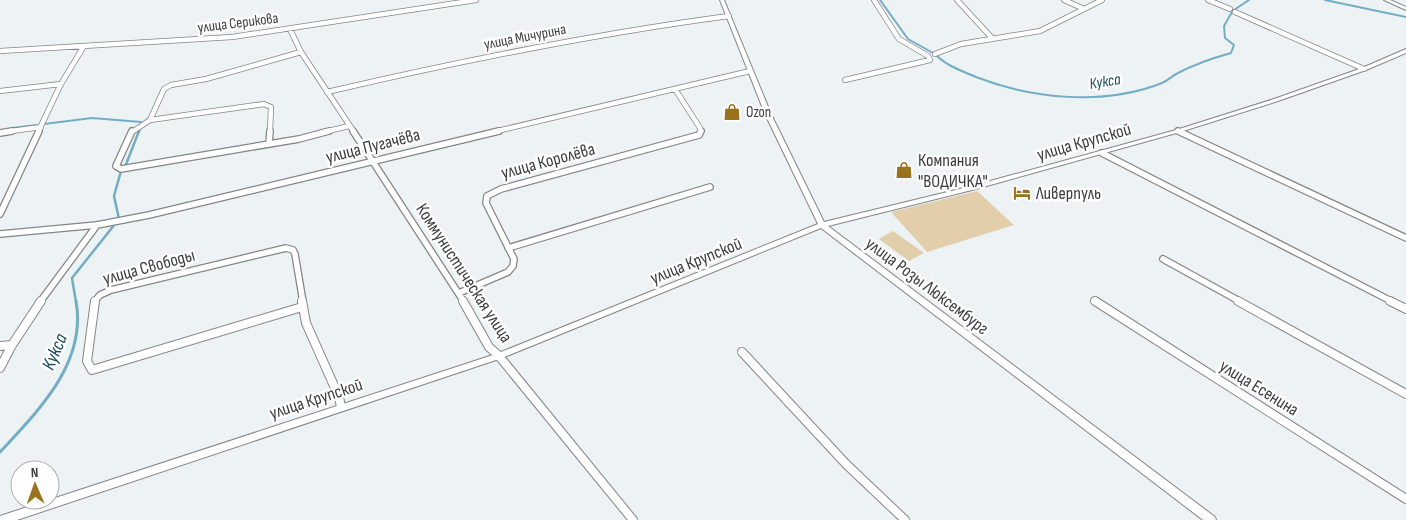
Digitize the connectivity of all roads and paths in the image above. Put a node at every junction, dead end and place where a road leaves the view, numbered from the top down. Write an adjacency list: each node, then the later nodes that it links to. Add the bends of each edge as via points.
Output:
1 (476, 0): 12 (street, улица Серикова)
2 (722, 0): 11 (street, улица Розы Люксембург)
3 (874, 0): 21 (street, via 899,39 930,60)
4 (957, 0): 13 (street)
5 (1064, 0): 9 (street)
6 (1102, 0): 9 (street)
7 (1208, 0): 19 (street)
8 (1386, 0): 10 (street)
9 (1082, 8): 13 (street, via 1039,31)
10 (1406, 9)
11 (729, 16): 20 (street, улица Розы Люксембург); 25 (street, улица Мичурина, via 676,22 528,49)
12 (290, 29): 14 (street, улица Серикова, via 216,39); 16 (street, Коммунистическая улица)
13 (992, 38): 18 (street, via 958,43)
14 (84, 46): 15 (street, улица Серикова); 22 (street)
15 (0, 51)
16 (301, 52): 25 (street, Коммунистическая улица); 26 (street, via 206,79 170,85 164,89)
17 (1406, 52): 19 (street, улица Крупской)
18 (935, 54)
19 (1364, 69): 29 (street, улица Крупской)
20 (750, 71): 23 (street, улица Пугачёва); 37 (street, улица Розы Люксембург)
21 (845, 80)
22 (61, 84): 24 (street); 28 (street)
23 (675, 89): 33 (street, улица Пугачёва); 40 (street, улица Королёва, via 700,128 699,135 501,189 487,196 486,202)
24 (0, 91)
25 (328, 92): 27 (street, Коммунистическая улица)
26 (150, 120): 31 (street, via 264,104 271,107); 31 (street, via 133,130 116,166 130,168)
27 (349, 126): 31 (street); 33 (street, Коммунистическая улица)
28 (41, 127): 30 (street); 35 (street)
29 (1178, 131): 32 (street, улица Крупской); 39 (street)
30 (0, 133)
31 (269, 144)
32 (1102, 154): 37 (street, улица Крупской); 45 (street)
33 (375, 161): 36 (street, улица Пугачёва); 42 (street, Коммунистическая улица)
34 (710, 186): 40 (street)
35 (0, 214)
36 (97, 225): 38 (street, улица Пугачёва); 46 (street, via 50,286)
37 (822, 226): 49 (street, улица Крупской); 57 (street, улица Розы Люксембург)
38 (0, 234)
39 (1406, 238)
40 (508, 248): 42 (street, улица Королёва, via 514,259 514,266 508,272)
41 (1163, 259): 51 (street)
42 (459, 293): 49 (street, Коммунистическая улица, via 489,347)
43 (1095, 302): 53 (street, улица Есенина)
44 (302, 307): 44 (street, улица Свободы, via 293,250 286,248 116,288 94,302 87,360 92,370 112,366); 52 (street, улица Свободы)
45 (1406, 309)
46 (12, 345): 47 (street); 50 (street)
47 (0, 346)
48 (742, 352): 56 (street, via 846,464)
49 (499, 356): 52 (street, улица Крупской); 55 (street, Коммунистическая улица)
50 (0, 368)
51 (1406, 394)
52 (341, 407): 54 (street, улица Крупской)
53 (1406, 499)
54 (3, 520)
55 (633, 520)
56 (905, 520)
57 (1211, 520)

